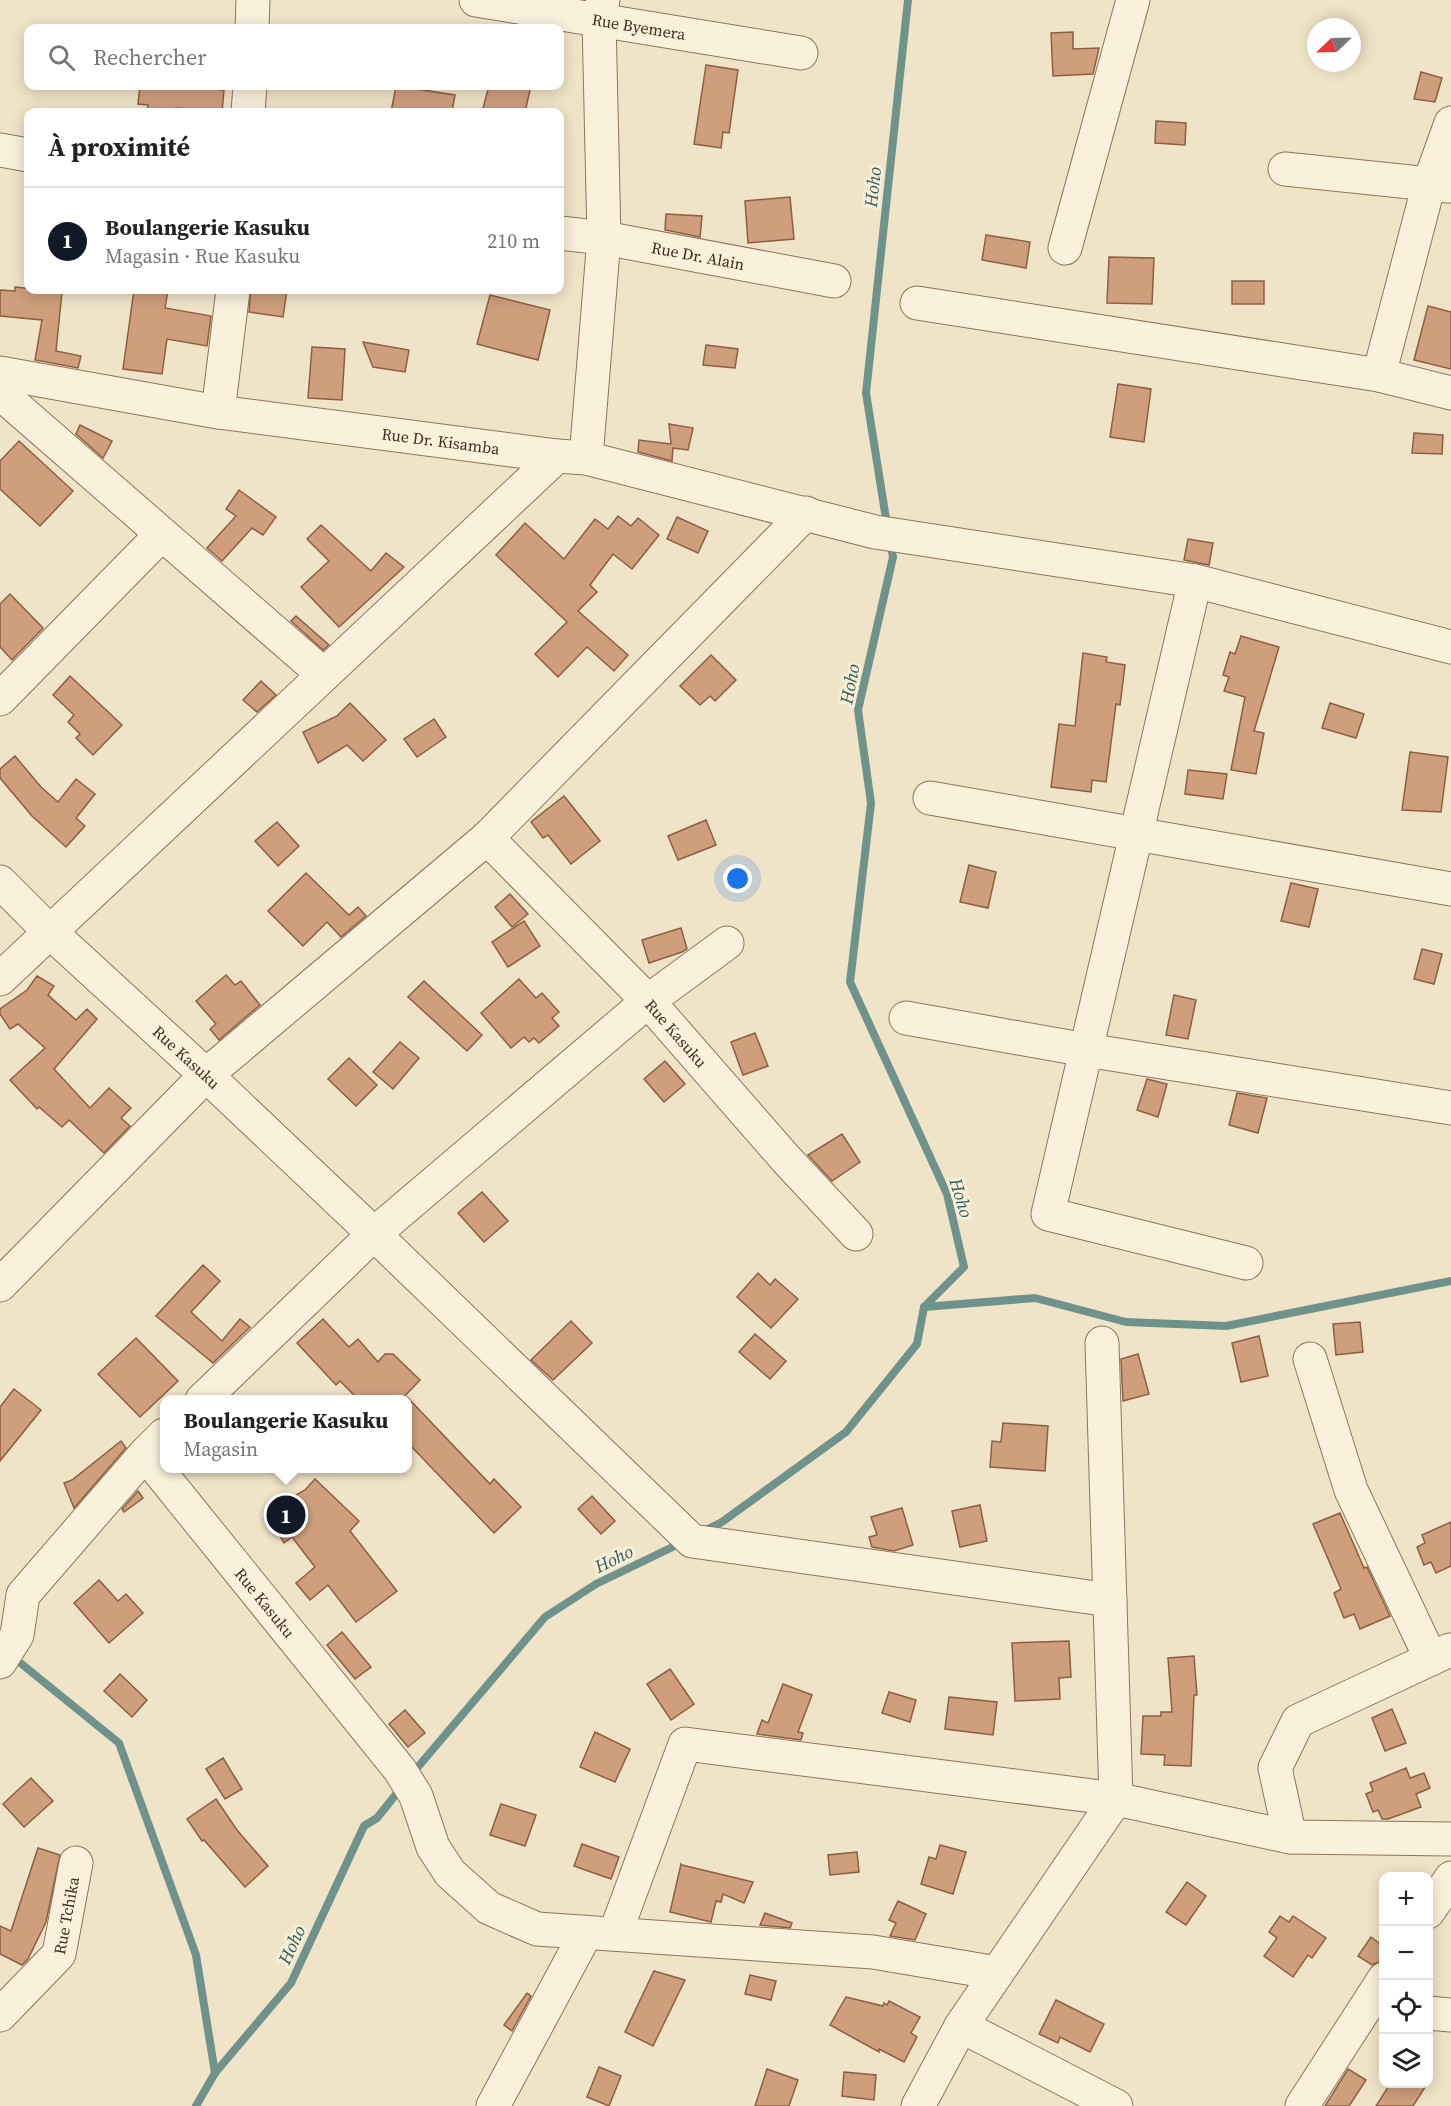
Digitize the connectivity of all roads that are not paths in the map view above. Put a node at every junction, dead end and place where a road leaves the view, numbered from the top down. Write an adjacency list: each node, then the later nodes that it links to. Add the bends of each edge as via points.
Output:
1 (253, 0): 5 (street)
2 (476, 0): 4 (street, Rue Byemera)
3 (1133, 0): 16 (street)
4 (601, 10): 6 (street, Rue Byemera); 15 (street)
5 (252, 24)
6 (801, 53)
7 (250, 90): 8 (street)
8 (248, 108)
9 (1451, 123): 13 (street)
10 (0, 150): 11 (street)
11 (24, 155)
12 (1285, 169): 13 (street)
13 (1440, 185): 21 (street)
14 (564, 233): 15 (street, Rue Dr. Alain)
15 (604, 238): 17 (street, Rue Dr. Alain); 25 (street)
16 (1065, 248)
17 (834, 280)
18 (233, 294): 24 (street)
19 (917, 303): 21 (street)
20 (0, 373): 24 (street, Rue Dr. Kisamba)
21 (1379, 375): 23 (street)
22 (0, 393): 27 (street)
23 (1451, 393)
24 (218, 412): 25 (street, Rue Dr. Kisamba)
25 (572, 457): 26 (street, Rue Dr. Kisamba); 30 (street)
26 (806, 513): 28 (street, Rue Dr. Kisamba, via 874,532); 34 (street)
27 (161, 535): 30 (street); 31 (street)
28 (1195, 581): 29 (street, Rue Dr. Kisamba); 33 (street)
29 (1451, 647)
30 (324, 674): 37 (street)
31 (0, 699)
32 (930, 798): 33 (street)
33 (1136, 833): 36 (street); 42 (street)
34 (487, 838): 40 (street, Rue Kasuku); 43 (street)
35 (0, 882): 37 (street, Rue Kasuku)
36 (1451, 889)
37 (51, 932): 39 (street); 43 (street, Rue Kasuku)
38 (727, 942): 40 (street)
39 (0, 979)
40 (648, 1001): 45 (street); 46 (street, Rue Kasuku)
41 (906, 1018): 42 (street)
42 (1086, 1050): 44 (street); 47 (street, via 1048,1214)
43 (206, 1075): 45 (street, Rue Kasuku); 48 (street)
44 (1451, 1108)
45 (374, 1234): 51 (street); 54 (street, Rue Kasuku, via 689,1538)
46 (856, 1234)
47 (1246, 1263)
48 (0, 1285)
49 (1102, 1343): 54 (street)
50 (1310, 1359): 56 (street, via 1351,1490)
51 (207, 1395)
52 (155, 1445): 55 (street, via 23,1595)
53 (176, 1473): 63 (street, Rue Kasuku, via 408,1783 433,1847 450,1873 489,1908 537,1929)
54 (1110, 1600): 57 (street)
55 (6, 1652)
56 (1441, 1654): 58 (street, via 1298,1721 1275,1768)
57 (1116, 1799): 58 (street); 63 (street, via 685,1744); 64 (street)
58 (1290, 1837): 59 (street)
59 (1451, 1839)
60 (76, 1863): 69 (street, Rue Tchika, via 59,1954)
61 (1451, 1878): 62 (street)
62 (1433, 1905)
63 (600, 1933): 64 (street, via 873,1952); 71 (street)
64 (997, 1973): 70 (street)
65 (1383, 1980): 66 (street)
66 (1374, 2009): 74 (street)
67 (1433, 2013): 68 (street)
68 (1451, 2015)
69 (0, 2016)
70 (961, 2025): 72 (street); 73 (street)
71 (493, 2106)
72 (918, 2106)
73 (1116, 2106)
74 (1302, 2106)

